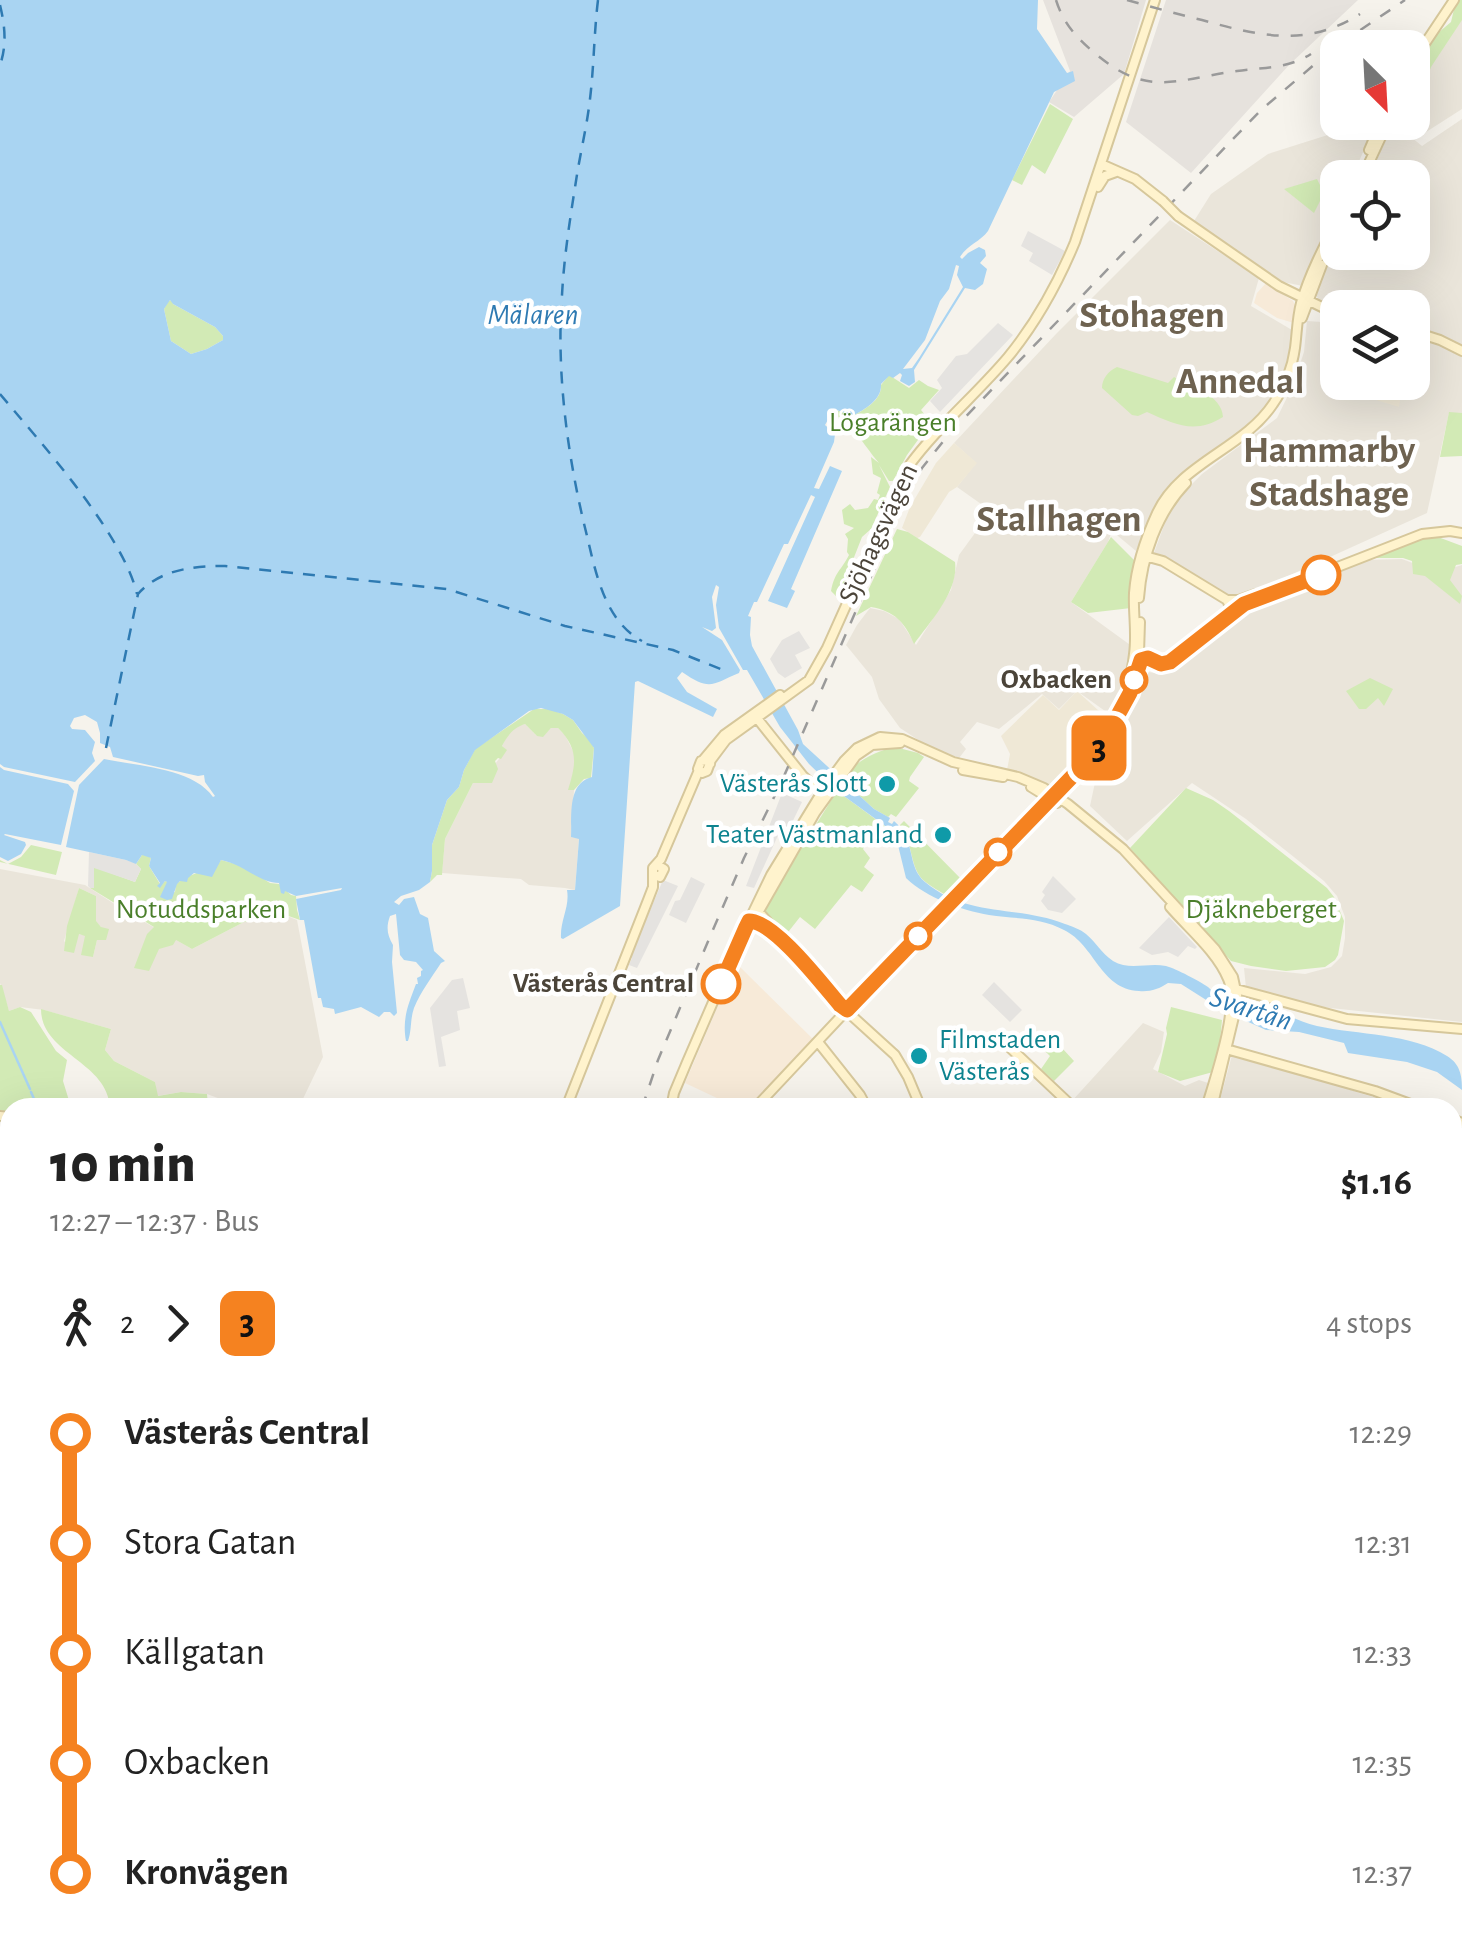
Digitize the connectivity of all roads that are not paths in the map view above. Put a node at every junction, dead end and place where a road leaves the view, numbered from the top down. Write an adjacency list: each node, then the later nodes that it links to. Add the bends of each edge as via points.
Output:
1 (1157, 0): 4 (main road, Sjöhagsvägen)
2 (1454, 0): 3 (main road)
3 (1430, 37)
4 (1119, 118): 5 (main road, Sjöhagsvägen); 6 (main road, Sjöhagsvägen)
5 (1111, 149): 6 (main road, Sjöhagsvägen); 7 (main road, via 1111,160)
6 (1103, 165): 7 (main road); 8 (main road, Sjöhagsvägen); 10 (main road, Sjöhagsvägen)
7 (1125, 174): 8 (main road, via 1109,172); 14 (main road, bridge, via 1280,289)
8 (1098, 187): 9 (main road, Sjöhagsvägen)
9 (1086, 222): 10 (main road); 12 (main road, Sjöhagsvägen)
10 (1072, 250): 12 (main road); 17 (main road, Sjöhagsvägen)
11 (1320, 259): 14 (main road)
12 (1072, 262): 17 (main road, Sjöhagsvägen)
13 (1320, 267): 14 (main road)
14 (1304, 299): 15 (main road); 16 (main road); 21 (main road, via 1280,394 1257,424 1170,492); 21 (main road, via 1295,370 1280,402 1264,424 1182,487 1166,506)
15 (1320, 308)
16 (1320, 309)
17 (1038, 315): 25 (main road, Sjöhagsvägen, via 908,467 813,672)
18 (1430, 337): 19 (main road)
19 (1462, 351)
20 (1462, 530): 22 (main road, via 1426,528); 23 (main road, via 1413,537 1252,600)
21 (1145, 556): 22 (main road); 24 (main road)
22 (1227, 600): 23 (main road)
23 (1229, 616): 24 (main road, via 1168,667)
24 (1139, 652): 28 (main road, via 1112,720); 28 (main road, via 1130,693 1106,737)
25 (762, 716): 27 (main road); 41 (main road, via 741,724 698,764 701,772 662,858)
26 (865, 746): 27 (main road); 28 (main road, via 903,744 949,766); 28 (main road, via 880,737 902,739 945,760 1006,773)
27 (828, 784): 29 (main road); 29 (main road)
28 (1053, 793): 31 (main road, via 1150,882); 31 (main road, via 1123,849 1214,949)
29 (818, 804): 30 (main road)
30 (757, 915): 32 (main road); 42 (main road)
31 (1237, 989): 33 (main road); 33 (main road); 34 (main road, via 1347,1018)
32 (843, 1008): 36 (main road); 45 (main road, via 895,1055)
33 (1231, 1024): 35 (main road); 38 (main road)
34 (1462, 1028)
35 (1230, 1038): 38 (main road); 39 (main road)
36 (818, 1042): 43 (main road); 44 (main road)
37 (1005, 1043): 46 (main road)
38 (1224, 1049): 39 (main road); 40 (main road); 47 (main road)
39 (1238, 1053): 40 (main road); 49 (main road)
40 (1224, 1063): 48 (main road)
41 (574, 1098)
42 (677, 1098)
43 (765, 1098)
44 (860, 1098)
45 (916, 1098)
46 (1063, 1098)
47 (1212, 1098)
48 (1213, 1098)
49 (1393, 1098)

